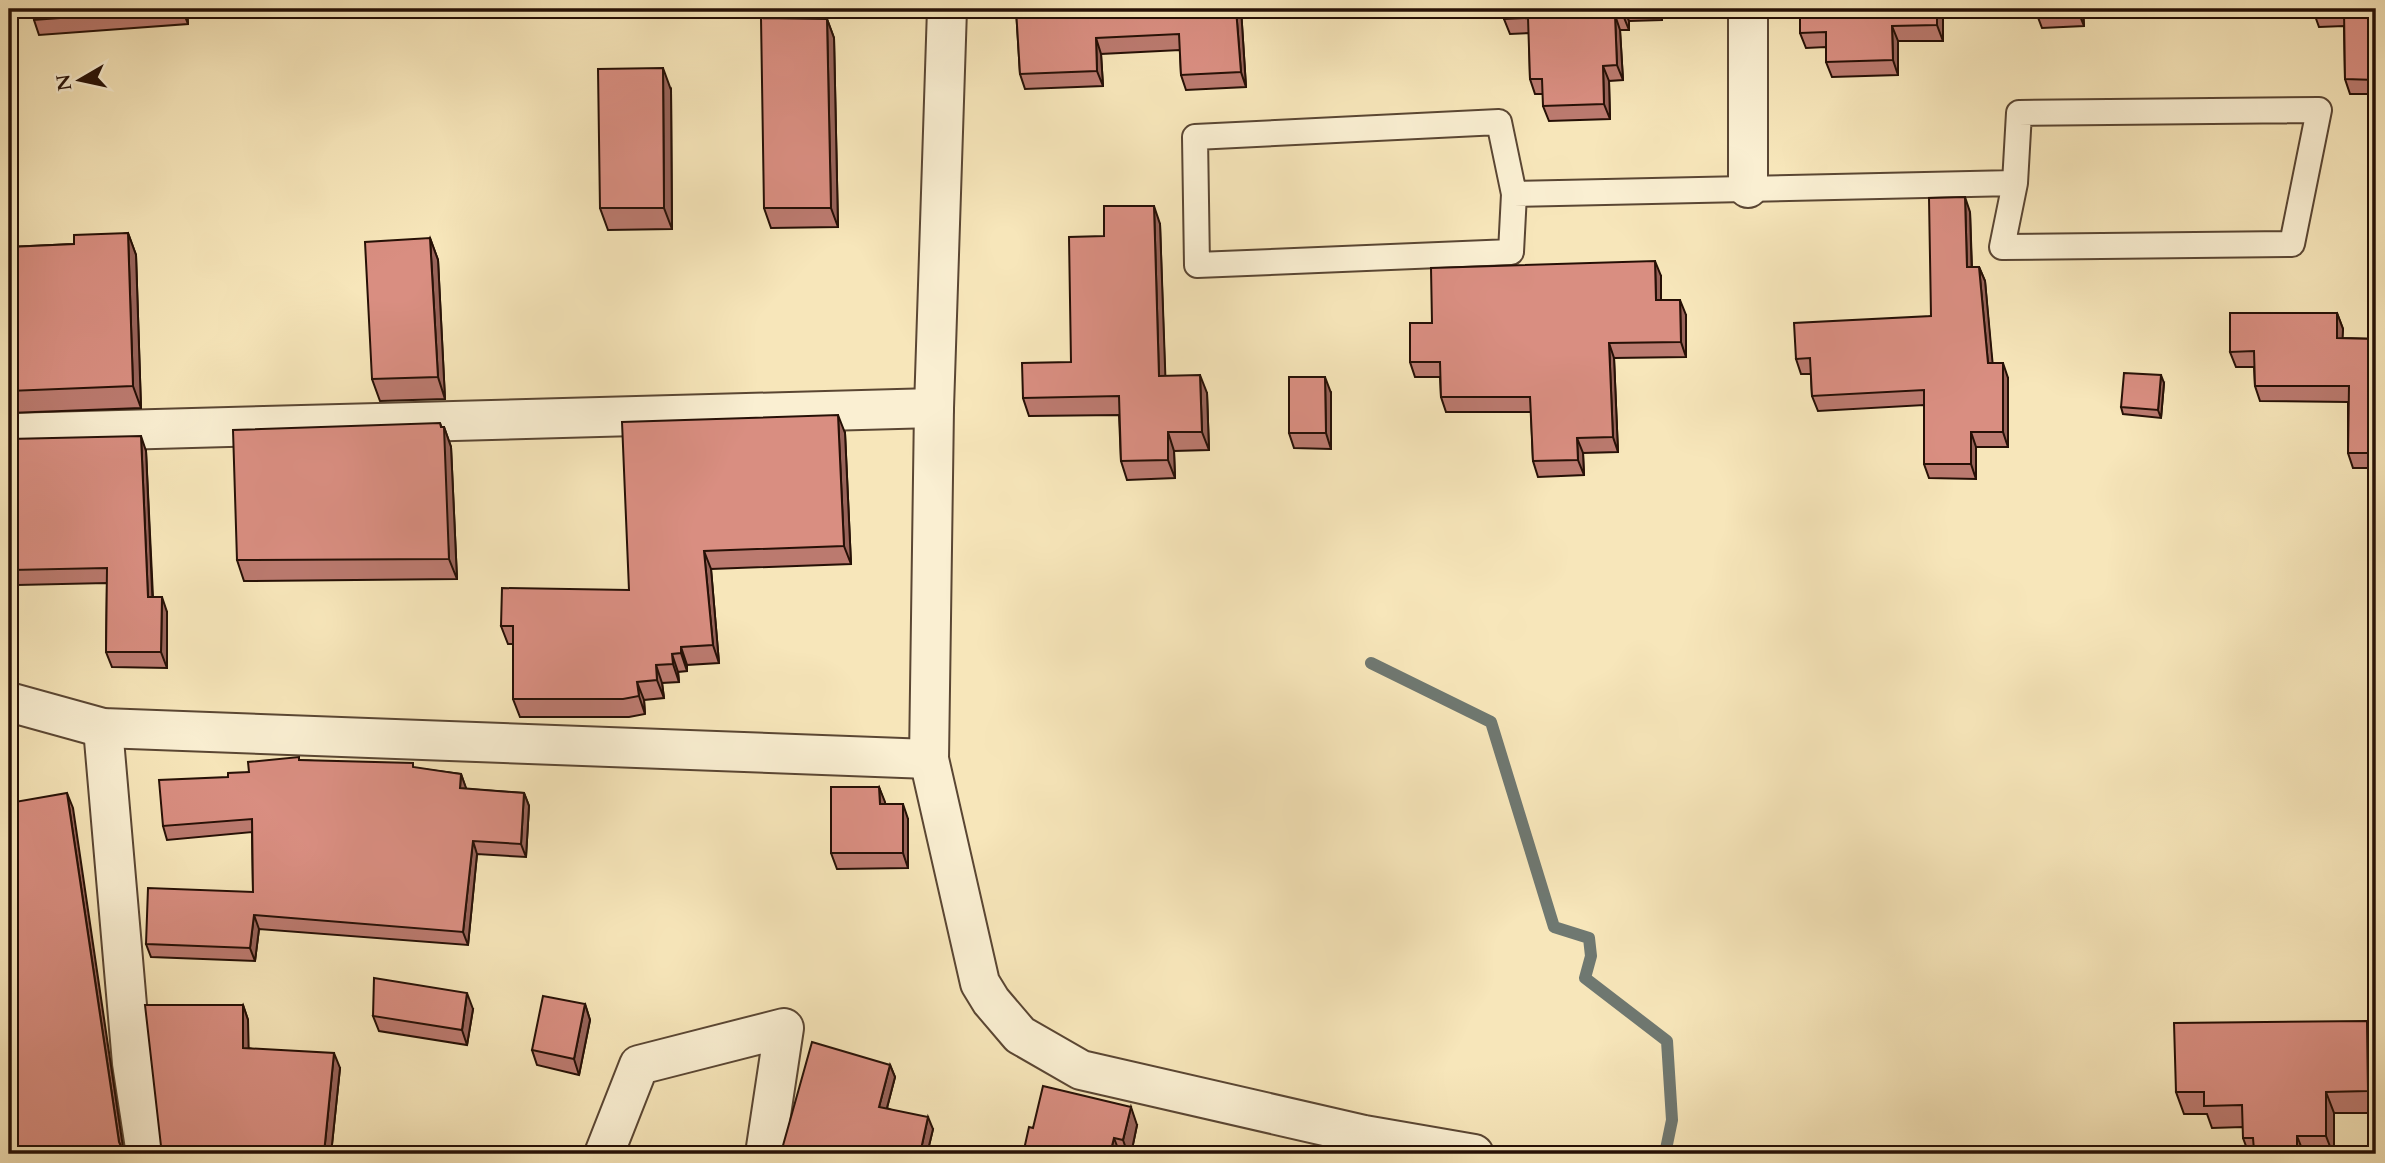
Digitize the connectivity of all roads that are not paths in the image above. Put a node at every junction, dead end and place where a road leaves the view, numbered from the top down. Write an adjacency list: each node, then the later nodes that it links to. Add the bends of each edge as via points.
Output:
1 (947, 9): 6 (street)
2 (1748, 9): 4 (street)
3 (2015, 183): 3 (lane, via 2019,113 2319,110 2292,244 2002,247); 4 (lane)
4 (1748, 188): 5 (lane)
5 (1514, 194): 5 (lane, via 1511,252 1197,265 1195,137 1500,122)
6 (934, 408): 7 (street); 10 (street)
7 (9, 433)
8 (9, 702): 9 (street)
9 (103, 727): 10 (street); 11 (street, via 132,1063)
10 (929, 759): 14 (street, via 976,973 991,1001 1020,1035 1081,1070 1364,1135)
11 (146, 1154)
12 (604, 1154): 13 (street, via 639,1065 784,1028)
13 (765, 1154)
14 (1474, 1154)

